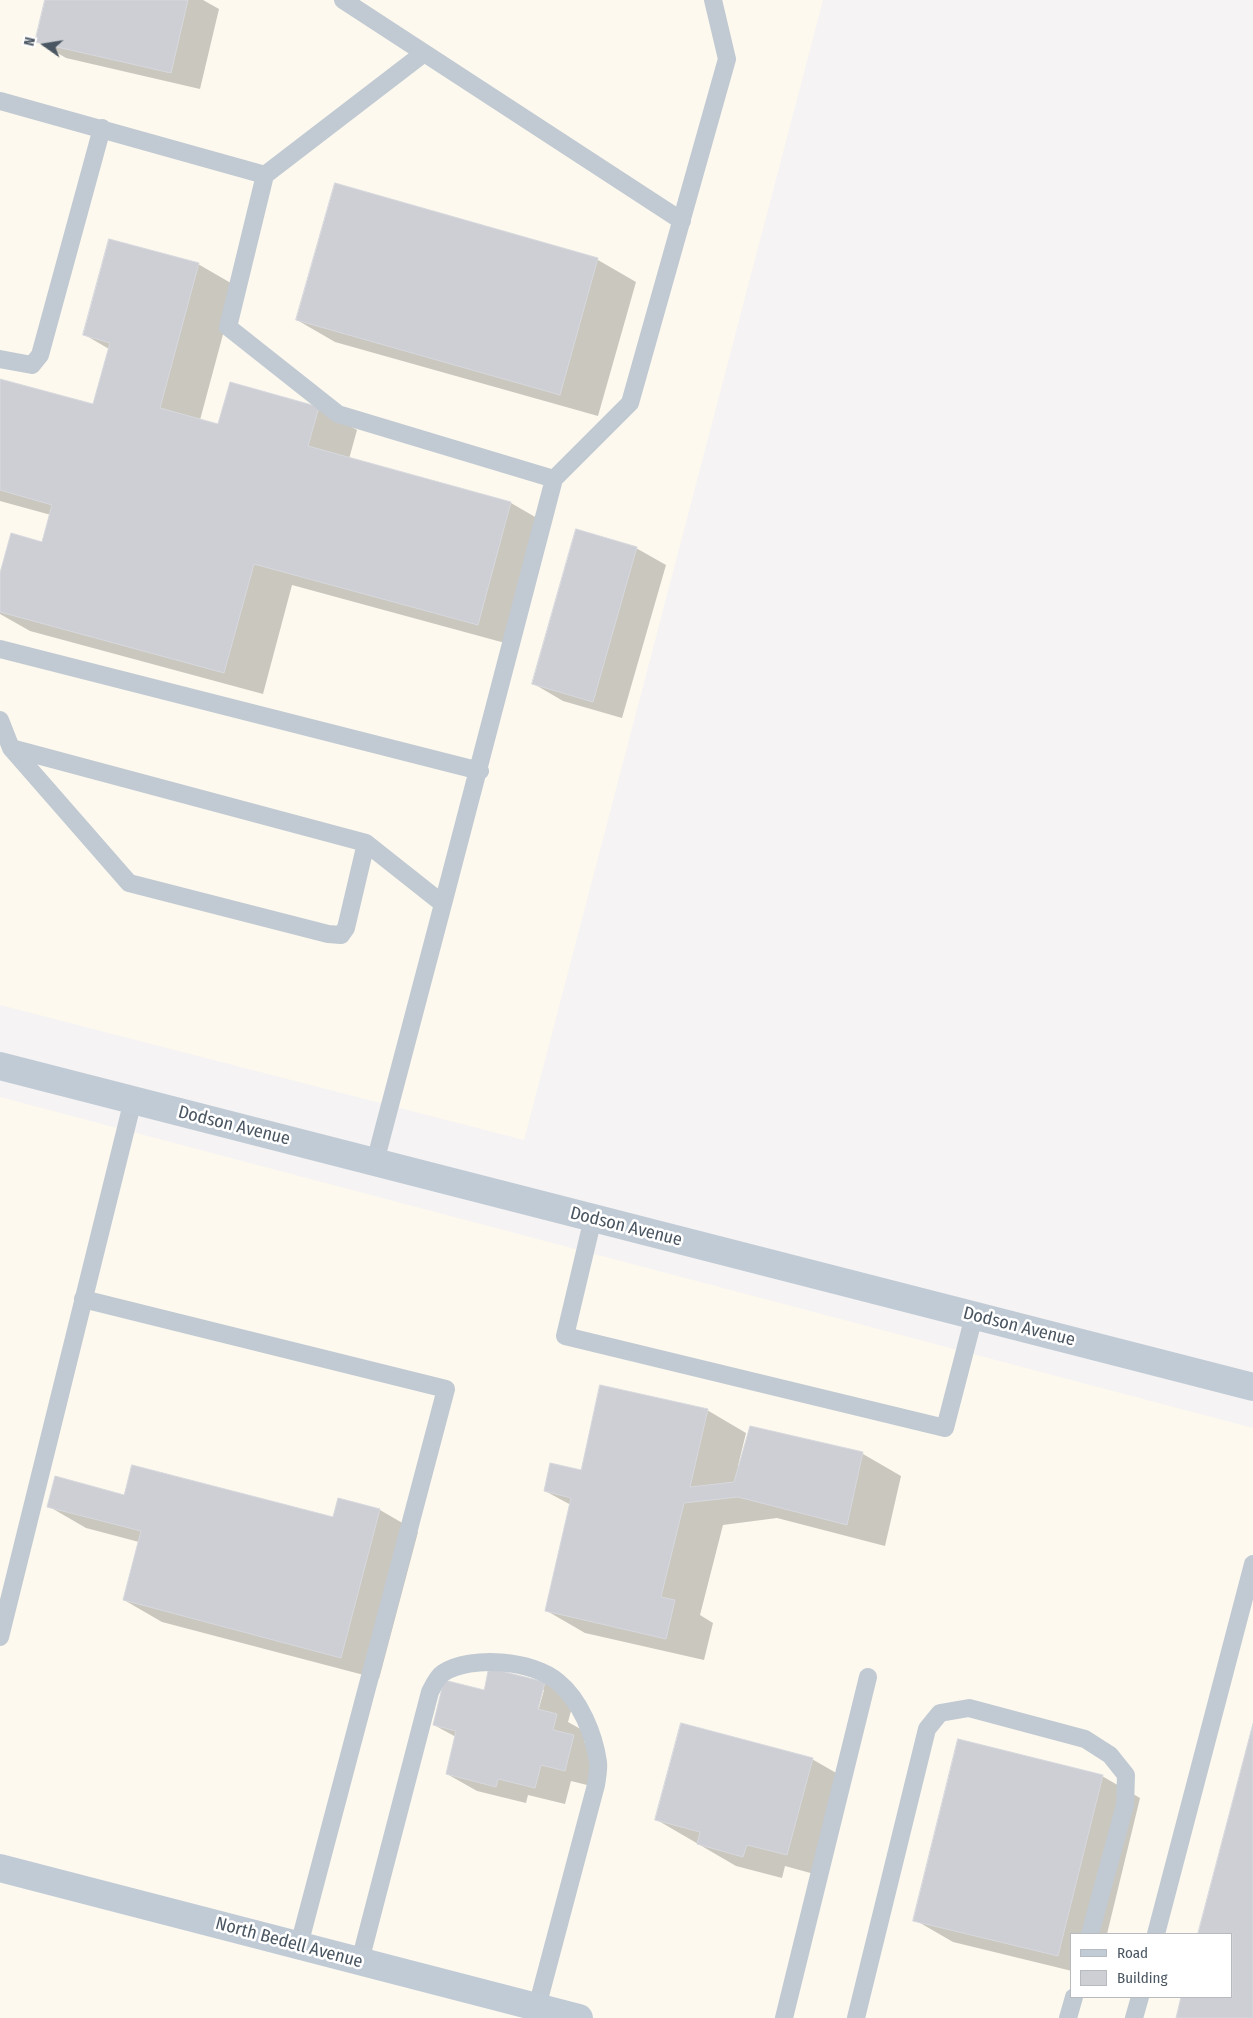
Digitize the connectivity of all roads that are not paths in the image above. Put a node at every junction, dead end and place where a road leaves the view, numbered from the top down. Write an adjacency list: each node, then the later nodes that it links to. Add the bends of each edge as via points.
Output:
1 (342, 0): 3 (lane)
2 (713, 0): 7 (lane, via 727,59)
3 (424, 53): 6 (lane); 7 (lane)
4 (0, 101): 5 (lane)
5 (102, 128): 6 (lane); 8 (lane, via 40,355 32,365)
6 (265, 175): 9 (lane, via 228,327 338,414)
7 (682, 221): 9 (lane, via 630,403)
8 (0, 359)
9 (554, 479): 13 (lane)
10 (0, 649): 13 (lane)
11 (0, 720): 12 (lane)
12 (11, 748): 14 (lane); 14 (lane, via 129,883 341,935 346,928)
13 (480, 771): 15 (lane)
14 (366, 843): 15 (lane)
15 (443, 904): 18 (lane)
16 (0, 1066): 17 (street, Dodson Avenue)
17 (133, 1100): 18 (street, Dodson Avenue); 20 (lane)
18 (376, 1162): 19 (street, Dodson Avenue)
19 (593, 1218): 21 (street, Dodson Avenue); 21 (lane, via 565,1336 945,1428)
20 (84, 1300): 24 (lane); 29 (lane, via 446,1389)
21 (974, 1316): 22 (street, Dodson Avenue)
22 (1253, 1387)
23 (1253, 1564): 28 (lane)
24 (0, 1637)
25 (868, 1677): 34 (lane)
26 (0, 1868): 29 (street, North Bedell Avenue)
27 (1090, 1933): 35 (lane, via 1125,1806 1126,1775 1110,1755 1086,1739 969,1708 940,1713 927,1729)
28 (1156, 1933)
29 (299, 1945): 30 (street, North Bedell Avenue)
30 (360, 1961): 33 (street, North Bedell Avenue); 33 (lane, via 430,1692 442,1674 465,1664 494,1661 526,1666 558,1681 579,1707 592,1738 598,1764)
31 (1074, 1998): 36 (lane)
32 (1140, 1998): 37 (lane)
33 (558, 2014)
34 (784, 2018)
35 (856, 2018)
36 (1068, 2018)
37 (1134, 2018)

